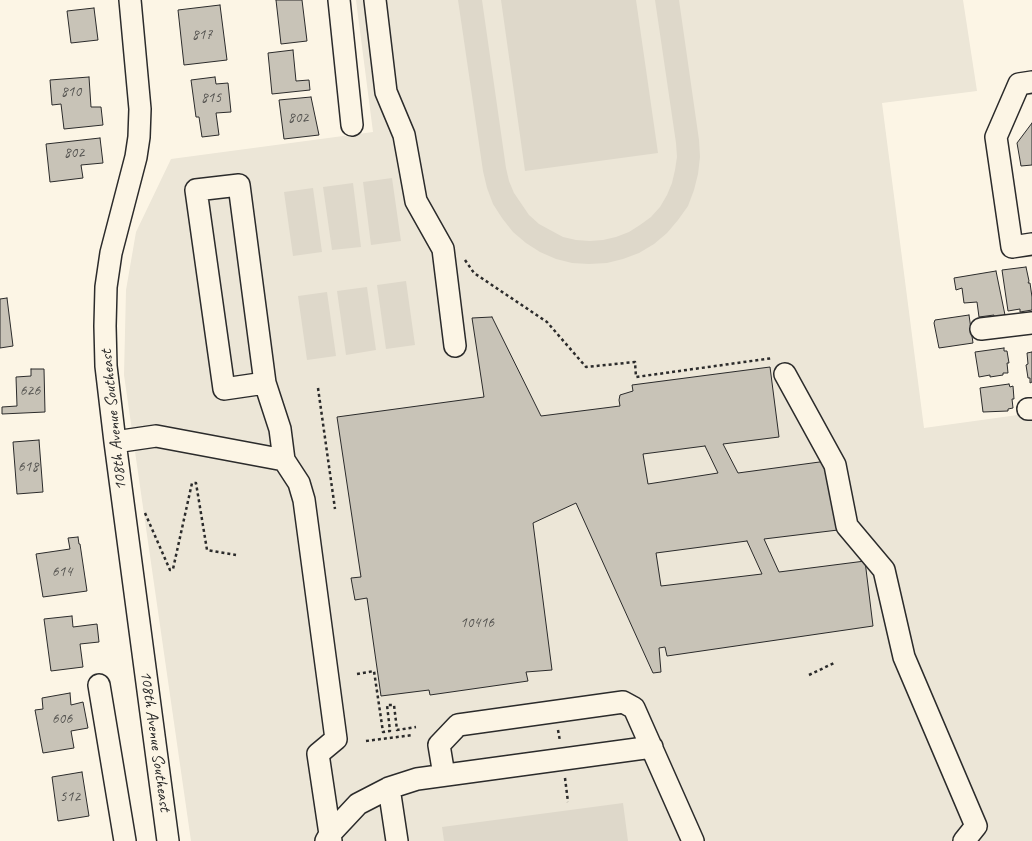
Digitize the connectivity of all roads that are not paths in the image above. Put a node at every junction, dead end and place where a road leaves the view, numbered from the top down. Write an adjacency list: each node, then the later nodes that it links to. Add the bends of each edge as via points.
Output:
1 (130, 0): 12 (street, 108th Avenue Southeast, via 140,109 138,137 136,157 111,253 105,303 106,366)
2 (339, 0): 5 (street)
3 (375, 0): 9 (street, via 386,92 404,135 416,201 443,249)
4 (1026, 83): 6 (street, via 996,137 1012,247)
5 (352, 125)
6 (1032, 244)
7 (1032, 323): 8 (street)
8 (981, 329)
9 (455, 346)
10 (784, 374): 23 (street, via 835,465 847,526 884,570 904,657 976,826)
11 (265, 384): 11 (street, via 239,185 196,190 224,390); 13 (street, via 280,428)
12 (115, 442): 13 (street, via 156,436); 20 (street, 108th Avenue Southeast)
13 (284, 460): 18 (street, via 299,482 304,500 336,739 318,754)
14 (99, 685): 19 (street)
15 (652, 748): 16 (street); 16 (street, via 634,708 623,702 458,725 439,745); 22 (street)
16 (444, 775): 17 (street, via 417,779)
17 (389, 788): 18 (street, via 358,804); 21 (street)
18 (329, 839)
19 (125, 841)
20 (168, 841)
21 (397, 841)
22 (693, 841)
23 (964, 841)

